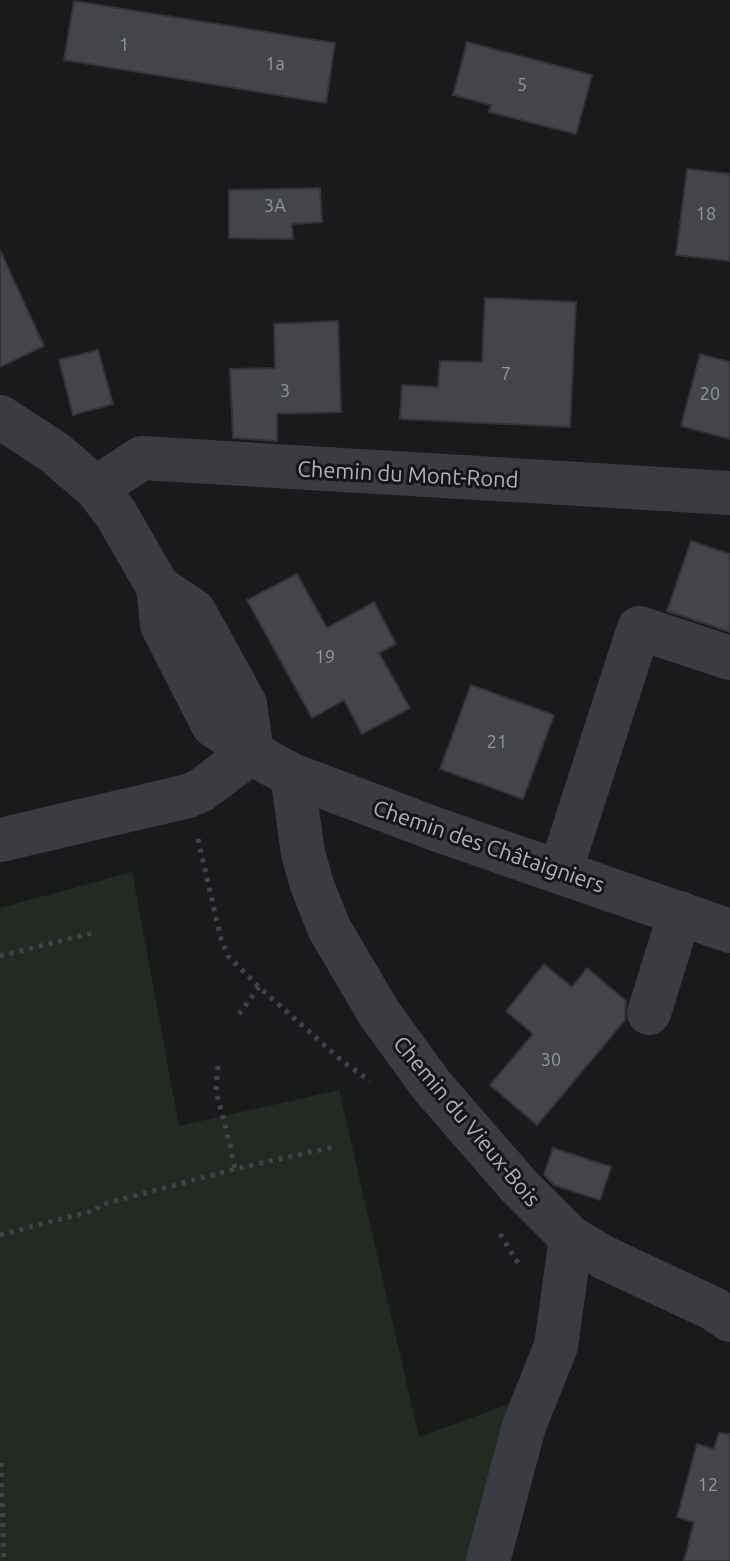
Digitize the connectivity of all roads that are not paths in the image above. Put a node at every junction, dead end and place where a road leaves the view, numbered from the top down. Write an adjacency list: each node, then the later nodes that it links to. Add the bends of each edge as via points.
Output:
1 (3, 431): 2 (street, via 54,452)
2 (96, 488): 3 (street, Chemin du Mont-Rond, via 142,458); 5 (street, via 158,587 194,611 245,704)
3 (730, 493)
4 (730, 658): 8 (street, via 639,628)
5 (252, 752): 6 (street, Chemin des Châtaigniers); 7 (street, via 188,796)
6 (292, 775): 8 (street, Chemin des Châtaigniers); 12 (street, Chemin du Vieux-Bois, via 312,885 354,973 432,1086)
7 (0, 840)
8 (560, 872): 9 (street, Chemin des Châtaigniers)
9 (680, 913): 10 (street, Chemin des Châtaigniers); 11 (street)
10 (730, 931)
11 (649, 1013)
12 (571, 1238): 13 (street, Chemin du Vieux-Bois); 14 (street, via 556,1346 524,1426)
13 (730, 1320)
14 (488, 1561)

